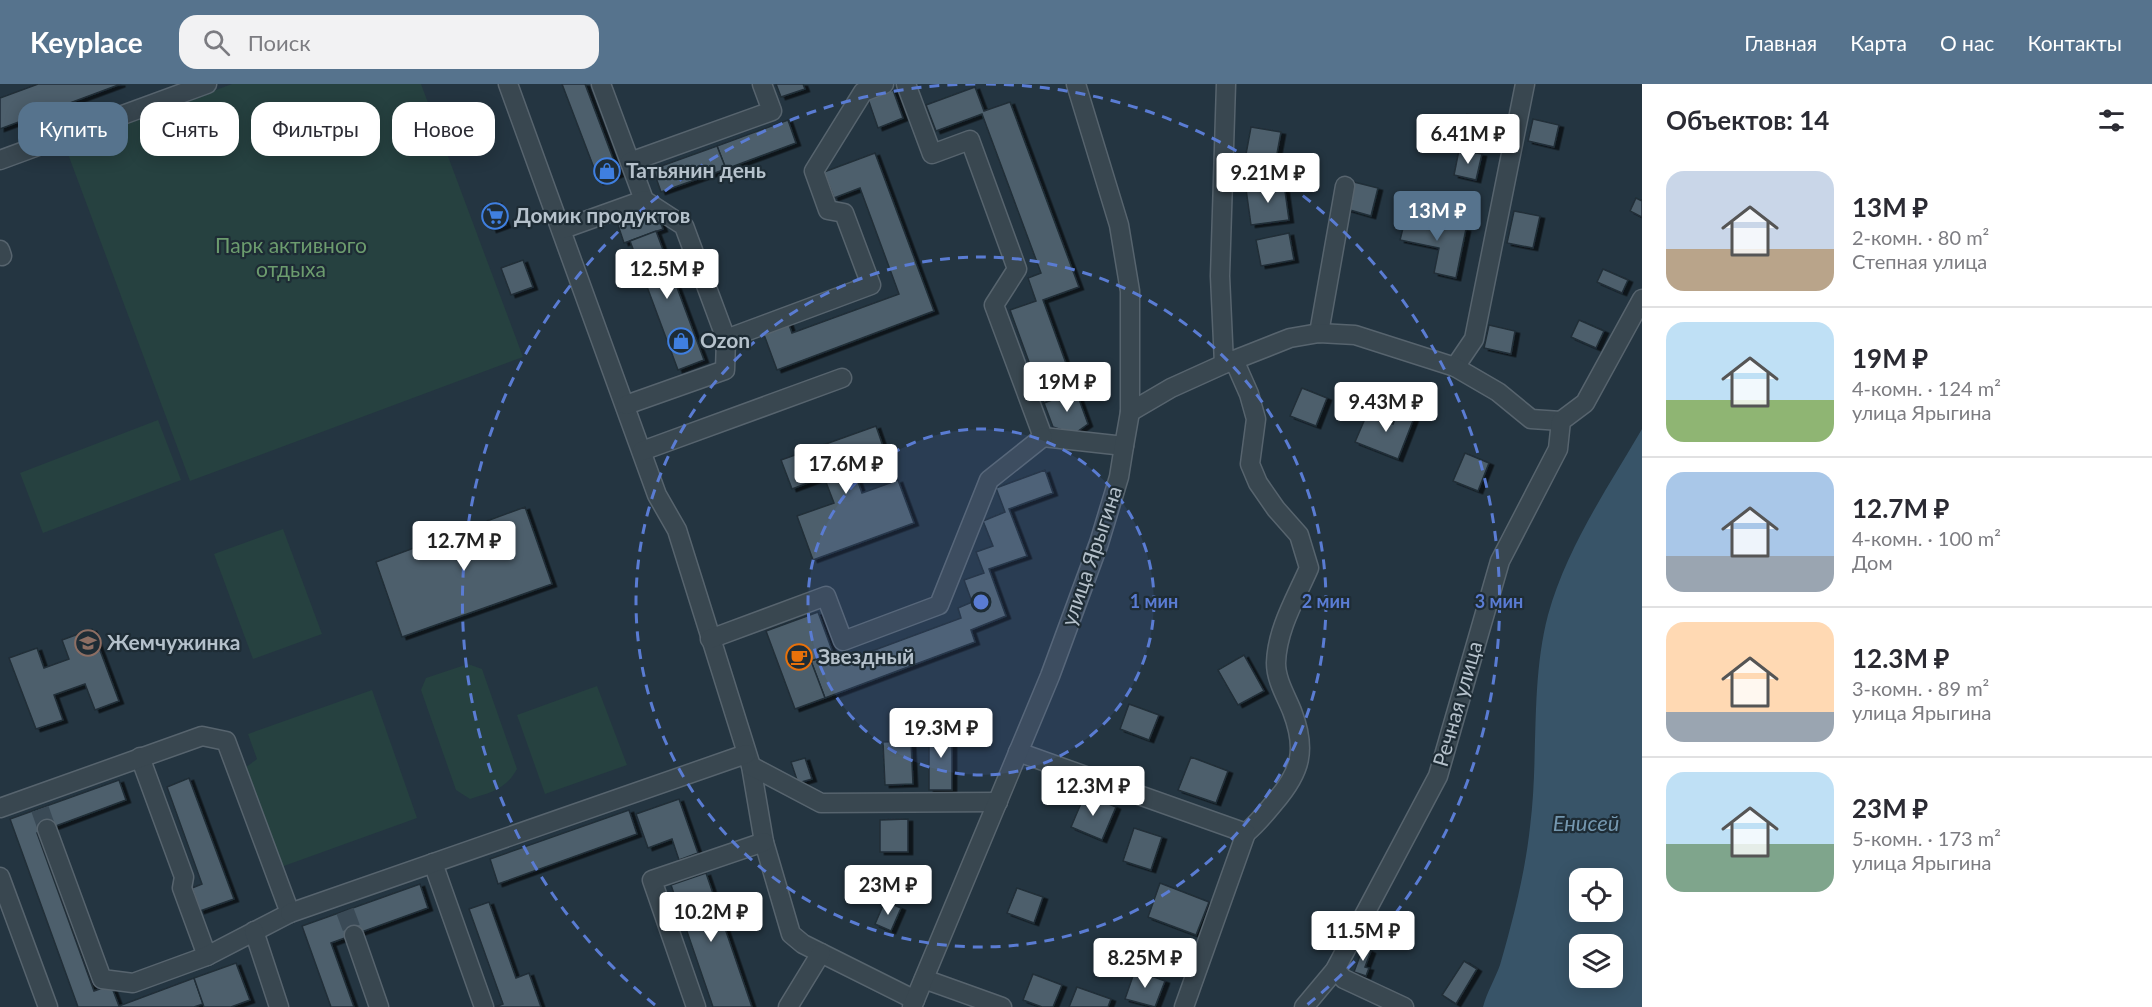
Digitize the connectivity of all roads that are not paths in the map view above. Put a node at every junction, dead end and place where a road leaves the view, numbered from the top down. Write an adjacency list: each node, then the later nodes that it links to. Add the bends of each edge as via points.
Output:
1 (207, 84): 10 (street)
2 (508, 84): 14 (street)
3 (601, 84): 11 (street)
4 (762, 84): 11 (street, via 772,111)
5 (884, 84): 17 (street, via 862,92 814,171 828,210 844,213 871,285)
6 (906, 84): 24 (street, via 932,154 970,140 1017,269 994,305)
7 (1076, 84): 22 (street, улица Ярыгина, via 1119,225 1130,291)
8 (1226, 84): 18 (street, via 1220,276)
9 (1525, 84): 19 (street, via 1474,339)
10 (0, 160)
11 (630, 162): 13 (street)
12 (1345, 186): 16 (street)
13 (644, 200): 14 (street); 17 (street, via 684,226)
14 (563, 229): 21 (street)
15 (1642, 299): 23 (street, via 1585,403)
16 (1319, 333): 18 (street, via 1290,338); 19 (street, via 1355,335)
17 (726, 339): 21 (street, via 724,370)
18 (1229, 362): 22 (street); 34 (street, via 1249,394 1256,419 1250,464 1258,483 1299,535 1309,568 1291,606 1276,664 1299,728 1297,773 1260,822)
19 (1455, 367): 23 (street, via 1498,392 1531,418)
20 (842, 378): 26 (street)
21 (626, 405): 26 (street)
22 (1130, 412): 25 (street, улица Ярыгина)
23 (1561, 421): 44 (street, Речная улица, via 1558,449 1500,561 1438,776)
24 (1042, 437): 25 (street); 27 (street, via 989,480 939,604 843,640 826,596)
25 (1124, 446): 28 (street, улица Ярыгина, via 1099,543)
26 (642, 452): 27 (street, via 657,495 677,530)
27 (710, 639): 30 (street)
28 (1018, 752): 31 (street, улица Ярыгина); 34 (street)
29 (140, 757): 32 (street, via 37,802); 39 (street, via 202,736 226,741); 43 (street, via 184,878 182,888)
30 (748, 760): 31 (street, via 821,803); 35 (street); 36 (street)
31 (998, 802): 45 (street, улица Ярыгина)
32 (0, 808)
33 (47, 829): 43 (street, via 102,979 133,983)
34 (1246, 832): 54 (street)
35 (764, 842): 42 (street, via 791,934); 51 (street, via 652,880)
36 (433, 863): 39 (street, via 342,903); 50 (street)
37 (0, 877): 38 (street)
38 (6, 912): 47 (street)
39 (290, 913): 40 (street)
40 (254, 931): 43 (street); 48 (street)
41 (354, 935): 49 (street)
42 (821, 953): 46 (street); 52 (street)
43 (207, 956)
44 (1335, 970): 55 (street, Речная улица); 56 (street, via 1344,979)
45 (924, 979): 46 (street, улица Ярыгина); 53 (street)
46 (914, 1004)
47 (48, 1007)
48 (279, 1007)
49 (379, 1007)
50 (484, 1007)
51 (696, 1007)
52 (788, 1007)
53 (1002, 1007)
54 (1184, 1007)
55 (1304, 1007)
56 (1404, 1007)

